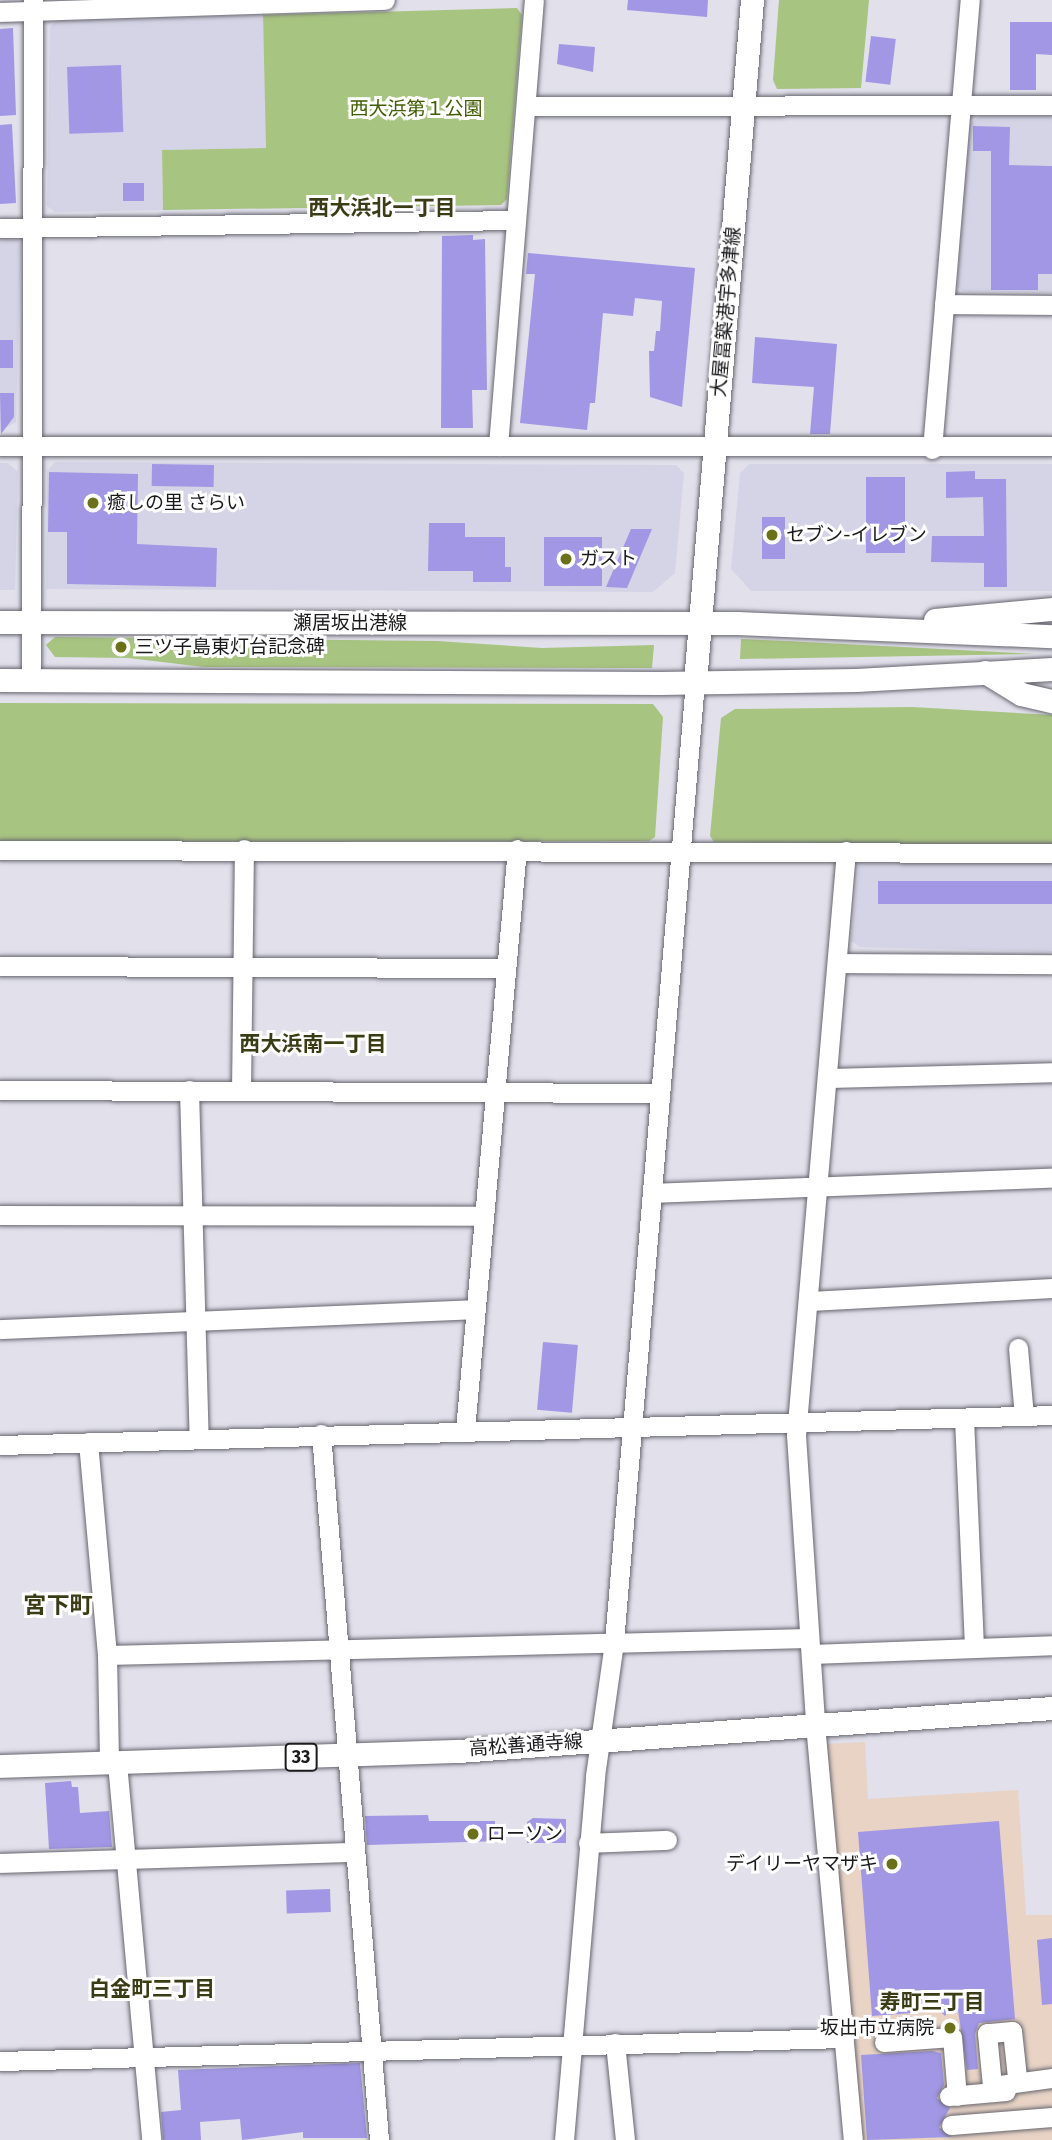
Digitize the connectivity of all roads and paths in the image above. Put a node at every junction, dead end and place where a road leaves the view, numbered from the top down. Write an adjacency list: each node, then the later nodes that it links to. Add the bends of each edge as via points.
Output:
1 (385, 0): 5 (street)
2 (534, 0): 9 (street)
3 (752, 0): 10 (main road, 大屋冨築港宇多津線)
4 (970, 0): 7 (street)
5 (33, 6): 6 (street); 13 (street)
6 (0, 12)
7 (961, 105): 8 (street); 10 (street); 14 (street)
8 (1052, 105)
9 (526, 106): 10 (street); 11 (street)
10 (744, 106): 19 (main road, 大屋冨築港宇多津線)
11 (516, 220): 13 (street); 18 (street)
12 (0, 228): 13 (street)
13 (32, 228): 17 (street)
14 (944, 304): 15 (street); 21 (street)
15 (1052, 305)
16 (0, 446): 17 (street)
17 (31, 446): 18 (street); 24 (street)
18 (498, 446): 19 (street)
19 (715, 446): 21 (street); 25 (main road, 大屋冨築港宇多津線)
20 (1052, 446): 21 (street)
21 (932, 449)
22 (1052, 609): 26 (main road)
23 (0, 622): 24 (main road, 瀬居坂出港線)
24 (31, 622): 25 (main road, 瀬居坂出港線); 30 (street)
25 (700, 624): 26 (main road); 32 (main road, 大屋冨築港宇多津線)
26 (855, 627): 27 (main road)
27 (1052, 636)
28 (1052, 669): 29 (main road)
29 (985, 672): 32 (main road); 33 (main road, via 1021,694)
30 (31, 679): 31 (main road); 32 (main road)
31 (0, 680)
32 (695, 682): 36 (street)
33 (1052, 701)
34 (244, 849): 35 (street); 37 (street); 43 (street)
35 (517, 849): 36 (street); 44 (street)
36 (681, 849): 38 (street); 51 (street)
37 (0, 850)
38 (846, 851): 39 (street); 40 (street)
39 (1052, 853)
40 (838, 963): 41 (street); 46 (street)
41 (1052, 964)
42 (0, 967): 43 (street)
43 (242, 967): 44 (street); 49 (street)
44 (505, 968): 50 (street)
45 (1052, 1072): 46 (street)
46 (829, 1078): 53 (street)
47 (0, 1090): 48 (street)
48 (189, 1090): 49 (street); 56 (street)
49 (241, 1091): 50 (street)
50 (494, 1091): 51 (street); 57 (street)
51 (660, 1093): 54 (street)
52 (1052, 1178): 53 (street)
53 (819, 1190): 54 (street); 59 (street)
54 (653, 1193): 68 (street)
55 (0, 1215): 56 (street)
56 (193, 1216): 57 (street); 61 (street)
57 (483, 1216): 60 (street)
58 (1052, 1288): 59 (street)
59 (810, 1301): 67 (street)
60 (475, 1309): 61 (street); 69 (street)
61 (196, 1321): 62 (street); 71 (street)
62 (0, 1329)
63 (1018, 1348): 65 (street)
64 (1052, 1415): 65 (street)
65 (1024, 1416): 66 (street)
66 (964, 1418): 67 (street); 77 (street)
67 (799, 1425): 68 (street); 76 (street)
68 (633, 1426): 69 (street); 74 (street)
69 (465, 1430): 70 (street)
70 (321, 1434): 71 (street); 78 (street)
71 (199, 1438): 72 (street)
72 (88, 1441): 73 (street); 79 (street)
73 (0, 1445)
74 (614, 1642): 76 (street); 78 (street); 82 (street)
75 (1052, 1645): 77 (street)
76 (810, 1646): 77 (street); 81 (street)
77 (974, 1648)
78 (339, 1651): 79 (street, via 260,1653 242,1649); 83 (street)
79 (107, 1655): 84 (street)
80 (1052, 1708): 81 (main road, 高松善通寺線 / 33)
81 (815, 1724): 82 (main road, 高松善通寺線 / 33); 91 (street)
82 (601, 1740): 83 (main road, 高松善通寺線 / 33); 87 (street)
83 (349, 1756): 84 (main road, 高松善通寺線 / 33); 88 (street)
84 (113, 1763): 85 (main road, 高松善通寺線 / 33); 89 (street)
85 (0, 1766)
86 (667, 1840): 87 (street)
87 (588, 1843): 94 (street)
88 (355, 1852): 89 (street); 95 (street)
89 (125, 1859): 90 (street); 96 (street)
90 (0, 1863)
91 (844, 2038): 93 (street); 107 (street)
92 (884, 2042): 101 (street, via 952,2037)
93 (615, 2043): 94 (street); 106 (street)
94 (572, 2045): 95 (street); 105 (street)
95 (371, 2050): 96 (street); 104 (street)
96 (144, 2058): 97 (street); 103 (street)
97 (0, 2061)
98 (1024, 2078): 99 (street); 100 (street, via 992,2086); 100 (street, via 1012,2031 987,2033); 101 (street, via 1017,2090)
99 (1052, 2078)
100 (991, 2079): 101 (street)
101 (954, 2090): 102 (street, via 957,2125)
102 (1052, 2118)
103 (151, 2140)
104 (379, 2140)
105 (564, 2140)
106 (625, 2140)
107 (853, 2140)

